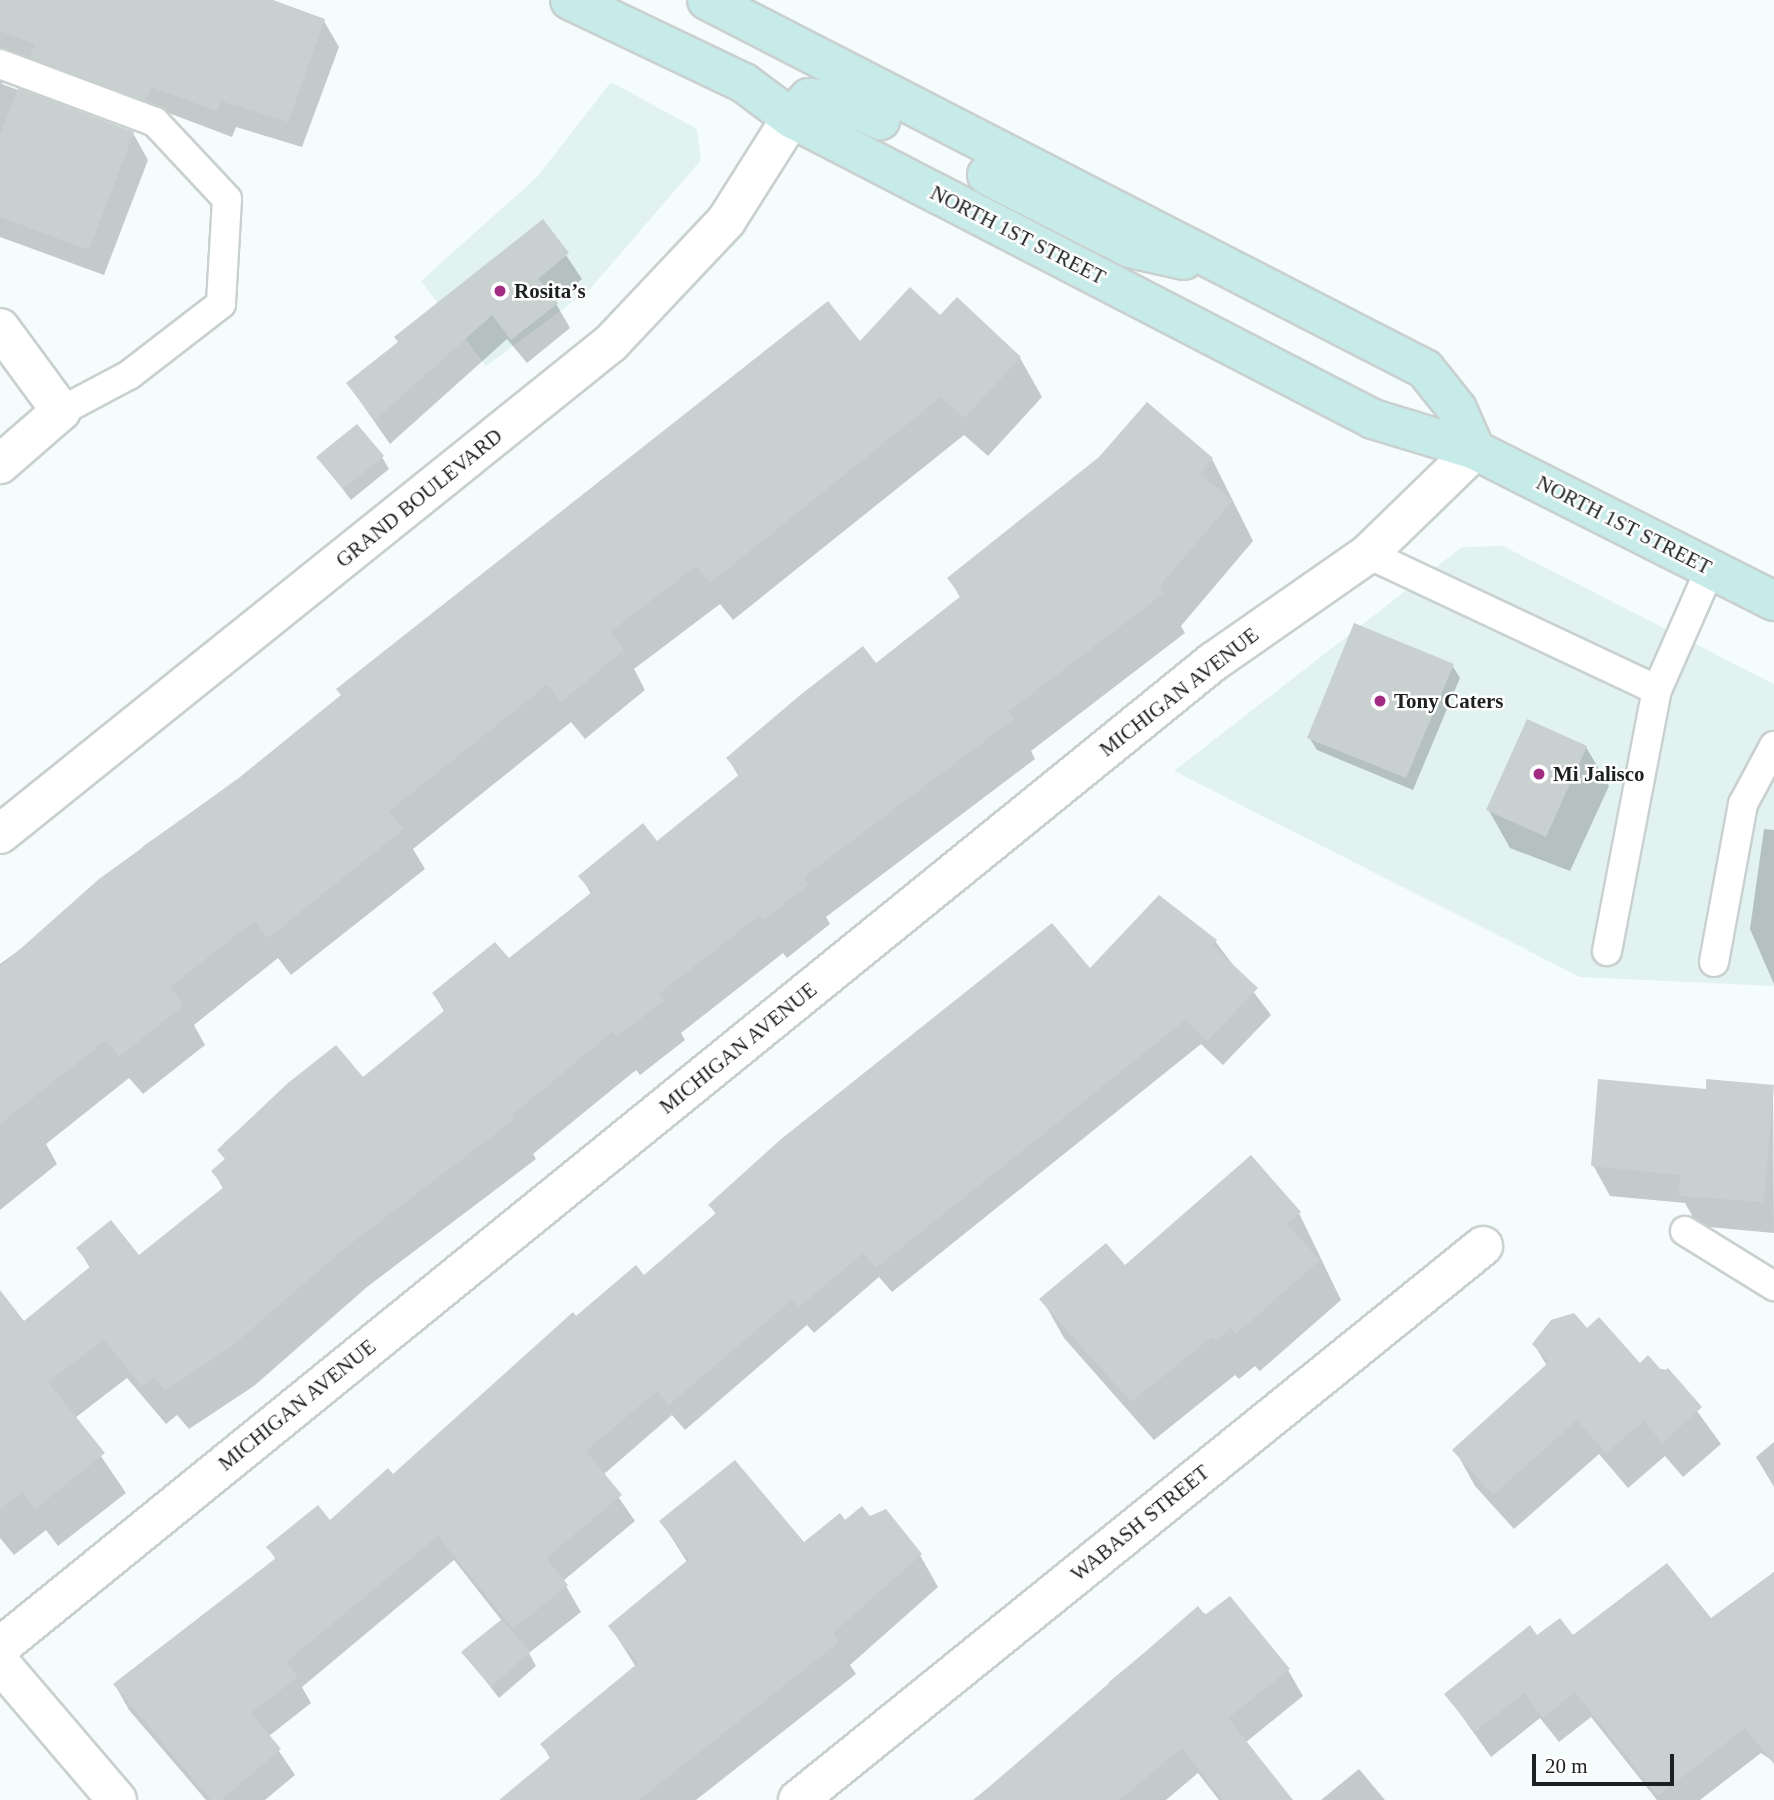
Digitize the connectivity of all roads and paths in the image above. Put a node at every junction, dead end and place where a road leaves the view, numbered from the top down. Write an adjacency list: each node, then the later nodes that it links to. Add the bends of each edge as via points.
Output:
1 (570, 0): 4 (main road, NORTH 1ST STREET, via 744,83)
2 (707, 0): 5 (main road)
3 (0, 64): 7 (lane, via 155,122 227,199 221,304 129,375)
4 (791, 118): 5 (main road, via 809,98 834,99 1130,248 1193,262); 8 (main road, NORTH 1ST STREET, via 1373,419); 15 (street, GRAND BOULEVARD, via 726,221 611,343)
5 (1217, 260): 8 (main road, via 1425,369 1457,409)
6 (0, 328): 7 (street)
7 (61, 411): 9 (street)
8 (1475, 450): 10 (street, MICHIGAN AVENUE); 11 (main road, NORTH 1ST STREET)
9 (0, 464)
10 (1367, 554): 13 (lane); 21 (street, MICHIGAN AVENUE, via 1213,662)
11 (1710, 569): 12 (main road, NORTH 1ST STREET); 13 (lane)
12 (1774, 601)
13 (1657, 690): 16 (lane)
14 (1774, 746): 17 (lane, via 1743,804)
15 (0, 834)
16 (1607, 951)
17 (1714, 962)
18 (1685, 1231): 20 (lane)
19 (1483, 1245): 24 (street, WABASH STREET)
20 (1774, 1286)
21 (0, 1647)
22 (0, 1663): 23 (street)
23 (117, 1800)
24 (798, 1800)

